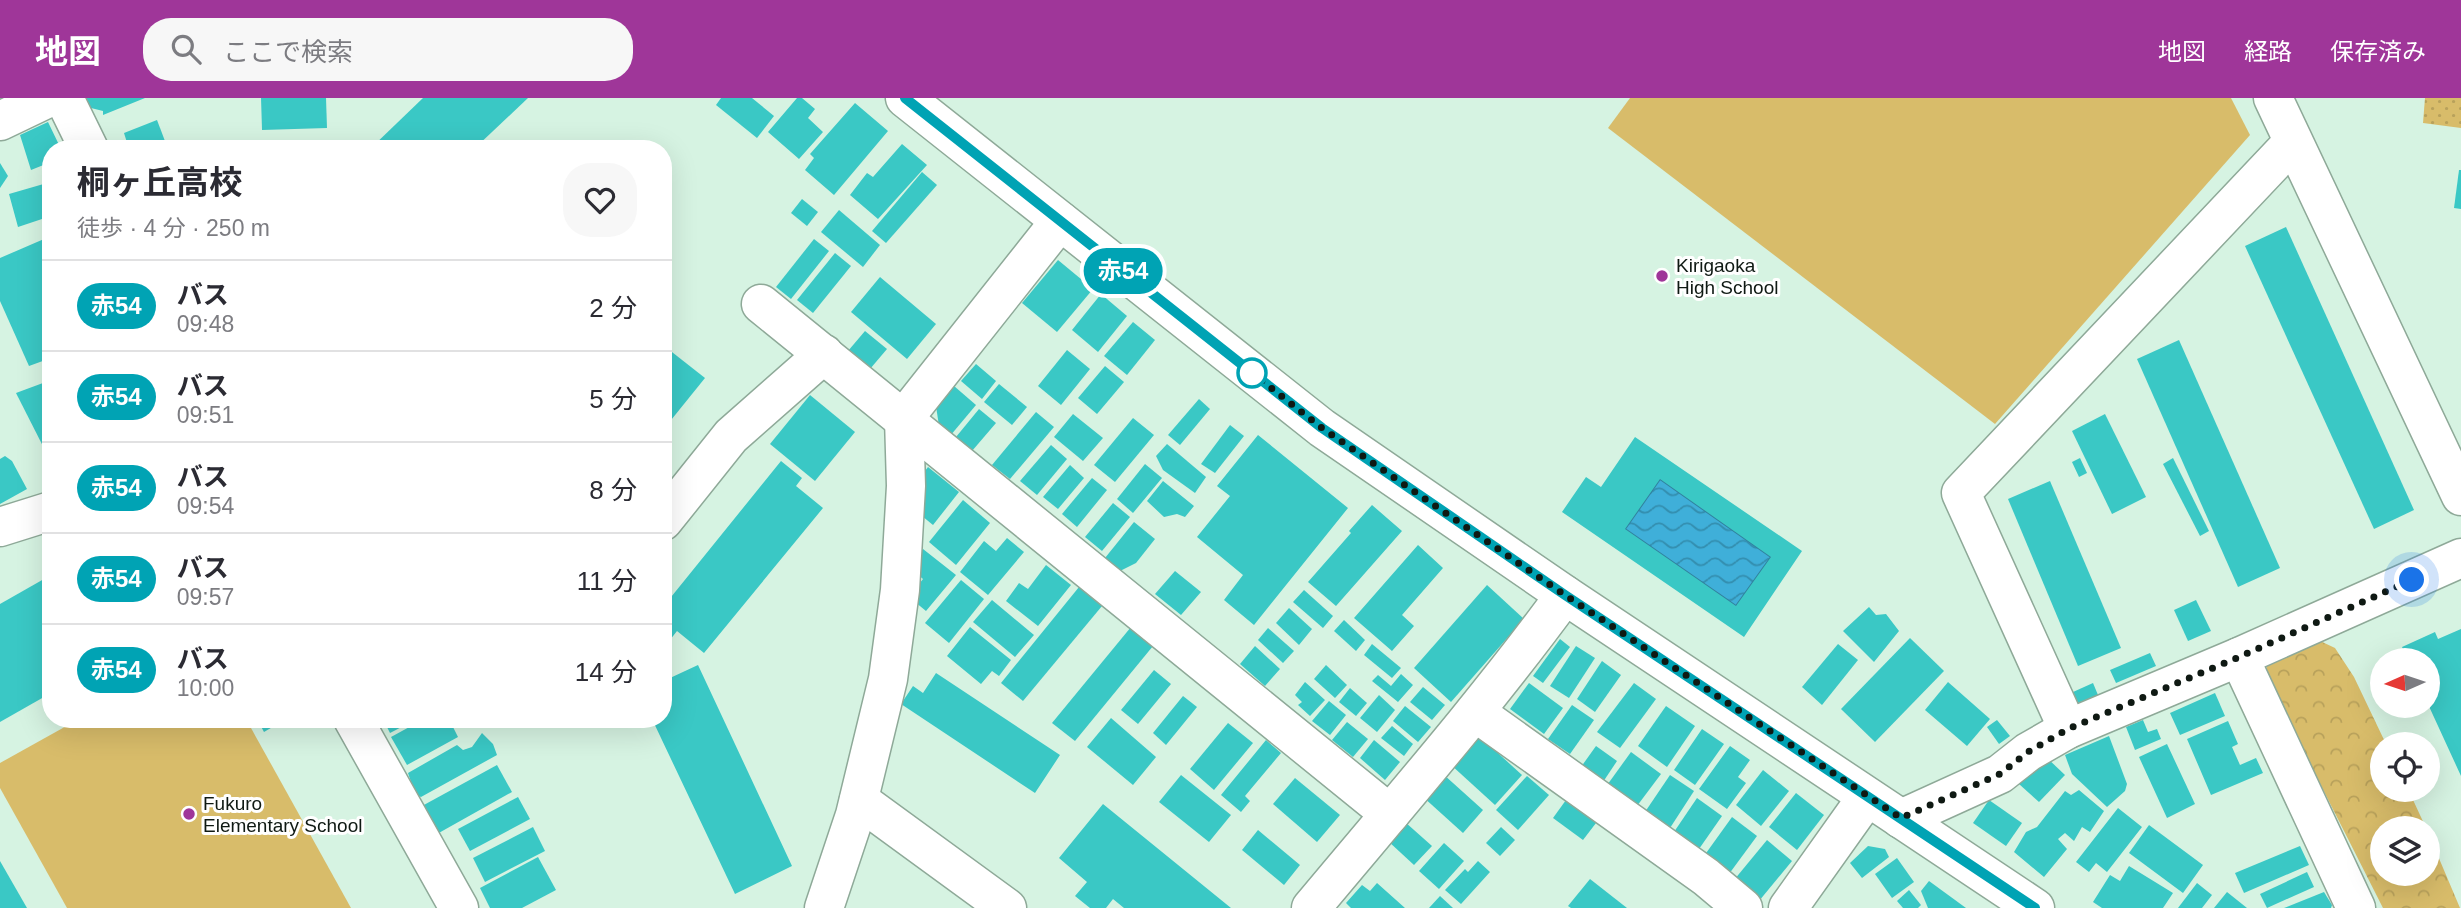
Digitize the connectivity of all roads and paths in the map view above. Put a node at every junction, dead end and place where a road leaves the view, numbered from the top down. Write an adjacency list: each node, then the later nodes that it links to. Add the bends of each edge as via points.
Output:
1 (48, 98): 5 (street)
2 (64, 98): 6 (street)
3 (905, 98): 8 (street)
4 (2273, 98): 7 (street)
5 (0, 121)
6 (85, 140)
7 (2293, 142): 12 (street); 21 (street, via 1961,493)
8 (1060, 221): 11 (street); 17 (street, via 1322,428)
9 (761, 304): 10 (street)
10 (824, 354): 11 (street); 13 (street, via 731,436)
11 (904, 418): 23 (street, via 906,486 900,590 888,678); 24 (street)
12 (2461, 496)
13 (672, 510)
14 (42, 514): 15 (street)
15 (0, 527)
16 (2461, 558): 18 (street)
17 (1565, 595): 19 (street); 22 (street)
18 (2239, 657): 21 (street); 33 (street)
19 (1475, 712): 24 (street); 26 (street)
20 (358, 728): 27 (street)
21 (2068, 729): 25 (street, via 2000,774)
22 (1867, 796): 25 (street); 31 (street)
23 (859, 800): 28 (street); 29 (street)
24 (1390, 814): 30 (street)
25 (1901, 818): 32 (street)
26 (1723, 900)
27 (459, 908)
28 (824, 908)
29 (1007, 908)
30 (1311, 908)
31 (1788, 908)
32 (2035, 908)
33 (2356, 908)

